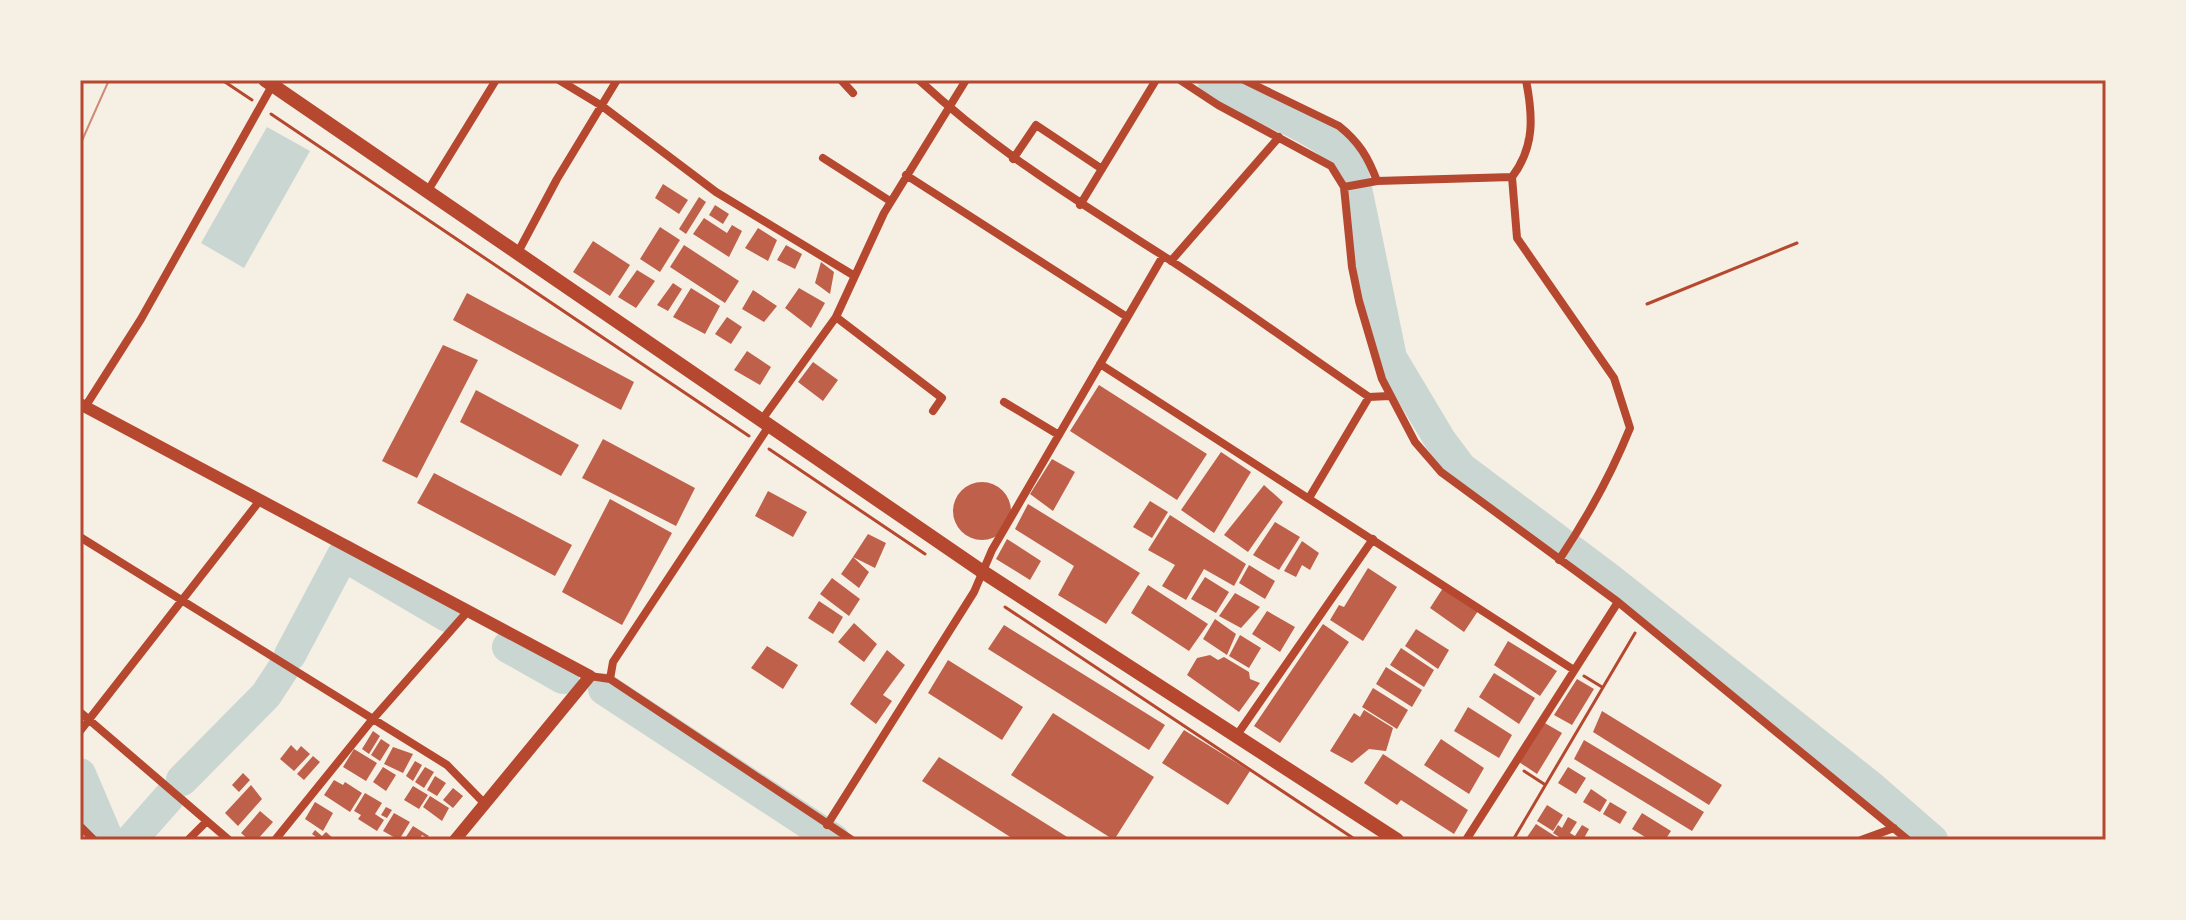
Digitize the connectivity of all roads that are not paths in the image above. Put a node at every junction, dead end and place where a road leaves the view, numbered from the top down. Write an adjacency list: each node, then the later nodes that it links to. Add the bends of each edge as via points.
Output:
1 (496, 80): 23 (street)
2 (559, 80): 13 (street)
3 (617, 80): 13 (street)
4 (841, 80): 12 (street)
5 (919, 80): 14 (street)
6 (966, 80): 14 (street)
7 (1156, 80): 18 (street)
8 (1180, 80): 15 (street)
9 (1244, 80): 21 (street, via 1351,135 1368,156)
10 (1526, 80): 20 (street, via 1533,123 1523,163)
11 (271, 82): 23 (main road); 35 (street, via 141,319)
12 (853, 93)
13 (602, 106): 26 (street); 28 (street, via 716,192)
14 (949, 108): 17 (street); 19 (street)
15 (1279, 137): 22 (street, via 1331,166); 27 (street)
16 (823, 158): 24 (street)
17 (1013, 159): 18 (street, via 1036,125); 25 (street)
18 (1102, 169): 25 (street)
19 (906, 175): 24 (street); 30 (street)
20 (1512, 177): 21 (street); 43 (street, via 1517,238 1614,378 1630,428 1614,467)
21 (1374, 181): 22 (street)
22 (1347, 186): 32 (street, via 1352,267)
23 (427, 192): 26 (main road)
24 (890, 201): 28 (street)
25 (1080, 205): 27 (street)
26 (517, 254): 37 (main road)
27 (1167, 258): 30 (street); 33 (street)
28 (853, 275): 29 (street)
29 (836, 317): 36 (street, via 942,398); 37 (street)
30 (1127, 317): 31 (street)
31 (1100, 364): 38 (street); 39 (street)
32 (1389, 396): 33 (street); 43 (street, via 1415,442 1441,472)
33 (1369, 397): 39 (street)
34 (1004, 402): 38 (street)
35 (82, 406): 40 (street)
36 (933, 411)
37 (765, 423): 44 (main road); 50 (street, via 758,442 613,662)
38 (1059, 435): 44 (street)
39 (1309, 498): 42 (street)
40 (261, 499): 45 (street); 47 (street)
41 (80, 537): 45 (street)
42 (1373, 539): 48 (street); 55 (street)
43 (1560, 558): 46 (street)
44 (983, 572): 55 (main road); 58 (street)
45 (183, 599): 52 (street); 53 (street)
46 (1618, 602): 48 (street); 60 (street)
47 (468, 611): 49 (street); 53 (street)
48 (1574, 670): 68 (street)
49 (590, 676): 50 (street); 56 (street)
50 (610, 679): 58 (street)
51 (80, 712): 52 (street)
52 (90, 718): 54 (street); 57 (street)
53 (372, 720): 56 (street, via 447,765); 64 (street)
54 (80, 731)
55 (1237, 735): 67 (main road)
56 (486, 805): 65 (street)
57 (207, 821): 62 (street); 63 (street)
58 (827, 825): 66 (street)
59 (80, 826): 61 (street)
60 (1894, 828): 69 (street); 70 (street)
61 (94, 840)
62 (188, 840)
63 (229, 840)
64 (275, 840)
65 (455, 840)
66 (852, 840)
67 (1397, 840)
68 (1466, 840)
69 (1861, 840)
70 (1908, 840)

